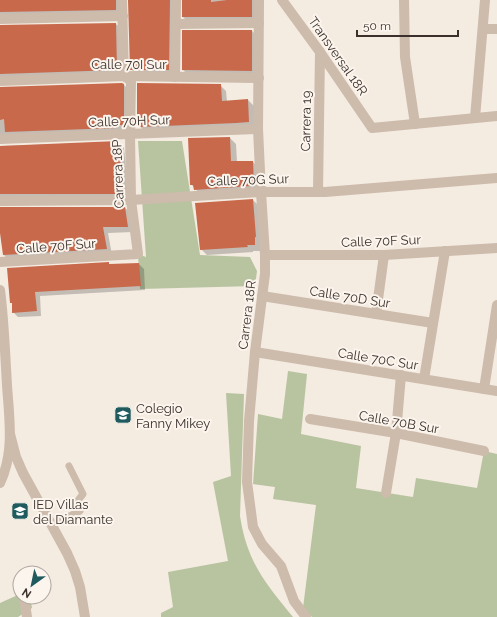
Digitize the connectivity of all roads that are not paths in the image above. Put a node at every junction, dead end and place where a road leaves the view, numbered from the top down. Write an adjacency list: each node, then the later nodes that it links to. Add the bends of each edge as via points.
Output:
1 (122, 0): 7 (street, Carrera 18P)
2 (176, 0): 10 (street)
3 (259, 0): 9 (street, Carrera 18R)
4 (282, 0): 13 (street, Transversal 18R)
5 (404, 0): 20 (street, via 405,57)
6 (485, 0): 11 (street)
7 (123, 16): 8 (street); 14 (street, Carrera 18P)
8 (0, 19)
9 (259, 23): 10 (street); 16 (street, Carrera 18R)
10 (175, 24): 15 (street)
11 (483, 29): 12 (street); 19 (street)
12 (497, 29)
13 (320, 52): 20 (street, Transversal 18R, via 372,128); 26 (street, Carrera 19)
14 (124, 76): 15 (street, Calle 70I Sur); 17 (street, Calle 70I Sur); 22 (street, Carrera 18P, via 130,81)
15 (175, 77): 16 (street, Calle 70I Sur)
16 (259, 78): 21 (street, Carrera 18R)
17 (0, 81)
18 (497, 116): 19 (street)
19 (475, 118): 20 (street)
20 (415, 124)
21 (258, 129): 22 (street, Calle 70H Sur); 25 (street, Carrera 18R)
22 (130, 134): 23 (street, Calle 70H Sur); 27 (street, Carrera 18P)
23 (0, 139)
24 (497, 178): 26 (street, Calle 70G Sur)
25 (261, 192): 26 (street, Calle 70G Sur); 27 (street, Calle 70G Sur); 32 (street, Carrera 18R)
26 (318, 192)
27 (131, 200): 28 (street, Calle 70G Sur); 31 (street, Carrera 18P)
28 (0, 201)
29 (497, 248): 30 (street, Calle 70F Sur)
30 (445, 251): 33 (street, Calle 70F Sur); 39 (street)
31 (138, 254): 34 (street, Calle 70F Sur)
32 (265, 255): 33 (street, Calle 70F Sur); 36 (street, Carrera 18R)
33 (384, 255): 38 (street)
34 (0, 262)
35 (0, 290): 46 (street)
36 (262, 296): 38 (street, Calle 70D Sur); 40 (street, Carrera 18R)
37 (497, 305): 43 (street)
38 (376, 314): 39 (street, Calle 70D Sur)
39 (433, 323): 42 (street)
40 (255, 352): 41 (street, Calle 70C Sur); 56 (street, Carrera 18R, via 247,482 252,527 262,544 281,566 294,600)
41 (400, 375): 42 (street, Calle 70C Sur); 47 (street)
42 (424, 379): 43 (street, Calle 70C Sur)
43 (484, 389): 44 (street, Calle 70C Sur)
44 (497, 391)
45 (310, 419): 47 (street, Calle 70B Sur)
46 (10, 434): 50 (street, via 7,461); 52 (street, via 23,473)
47 (396, 434): 48 (street, Calle 70B Sur); 51 (street)
48 (484, 451)
49 (69, 466): 52 (lane, via 83,494 76,503 80,511)
50 (0, 483)
51 (386, 493)
52 (51, 525): 55 (street, via 67,553 78,582)
53 (25, 605): 54 (street)
54 (27, 617)
55 (85, 617)
56 (306, 617)

